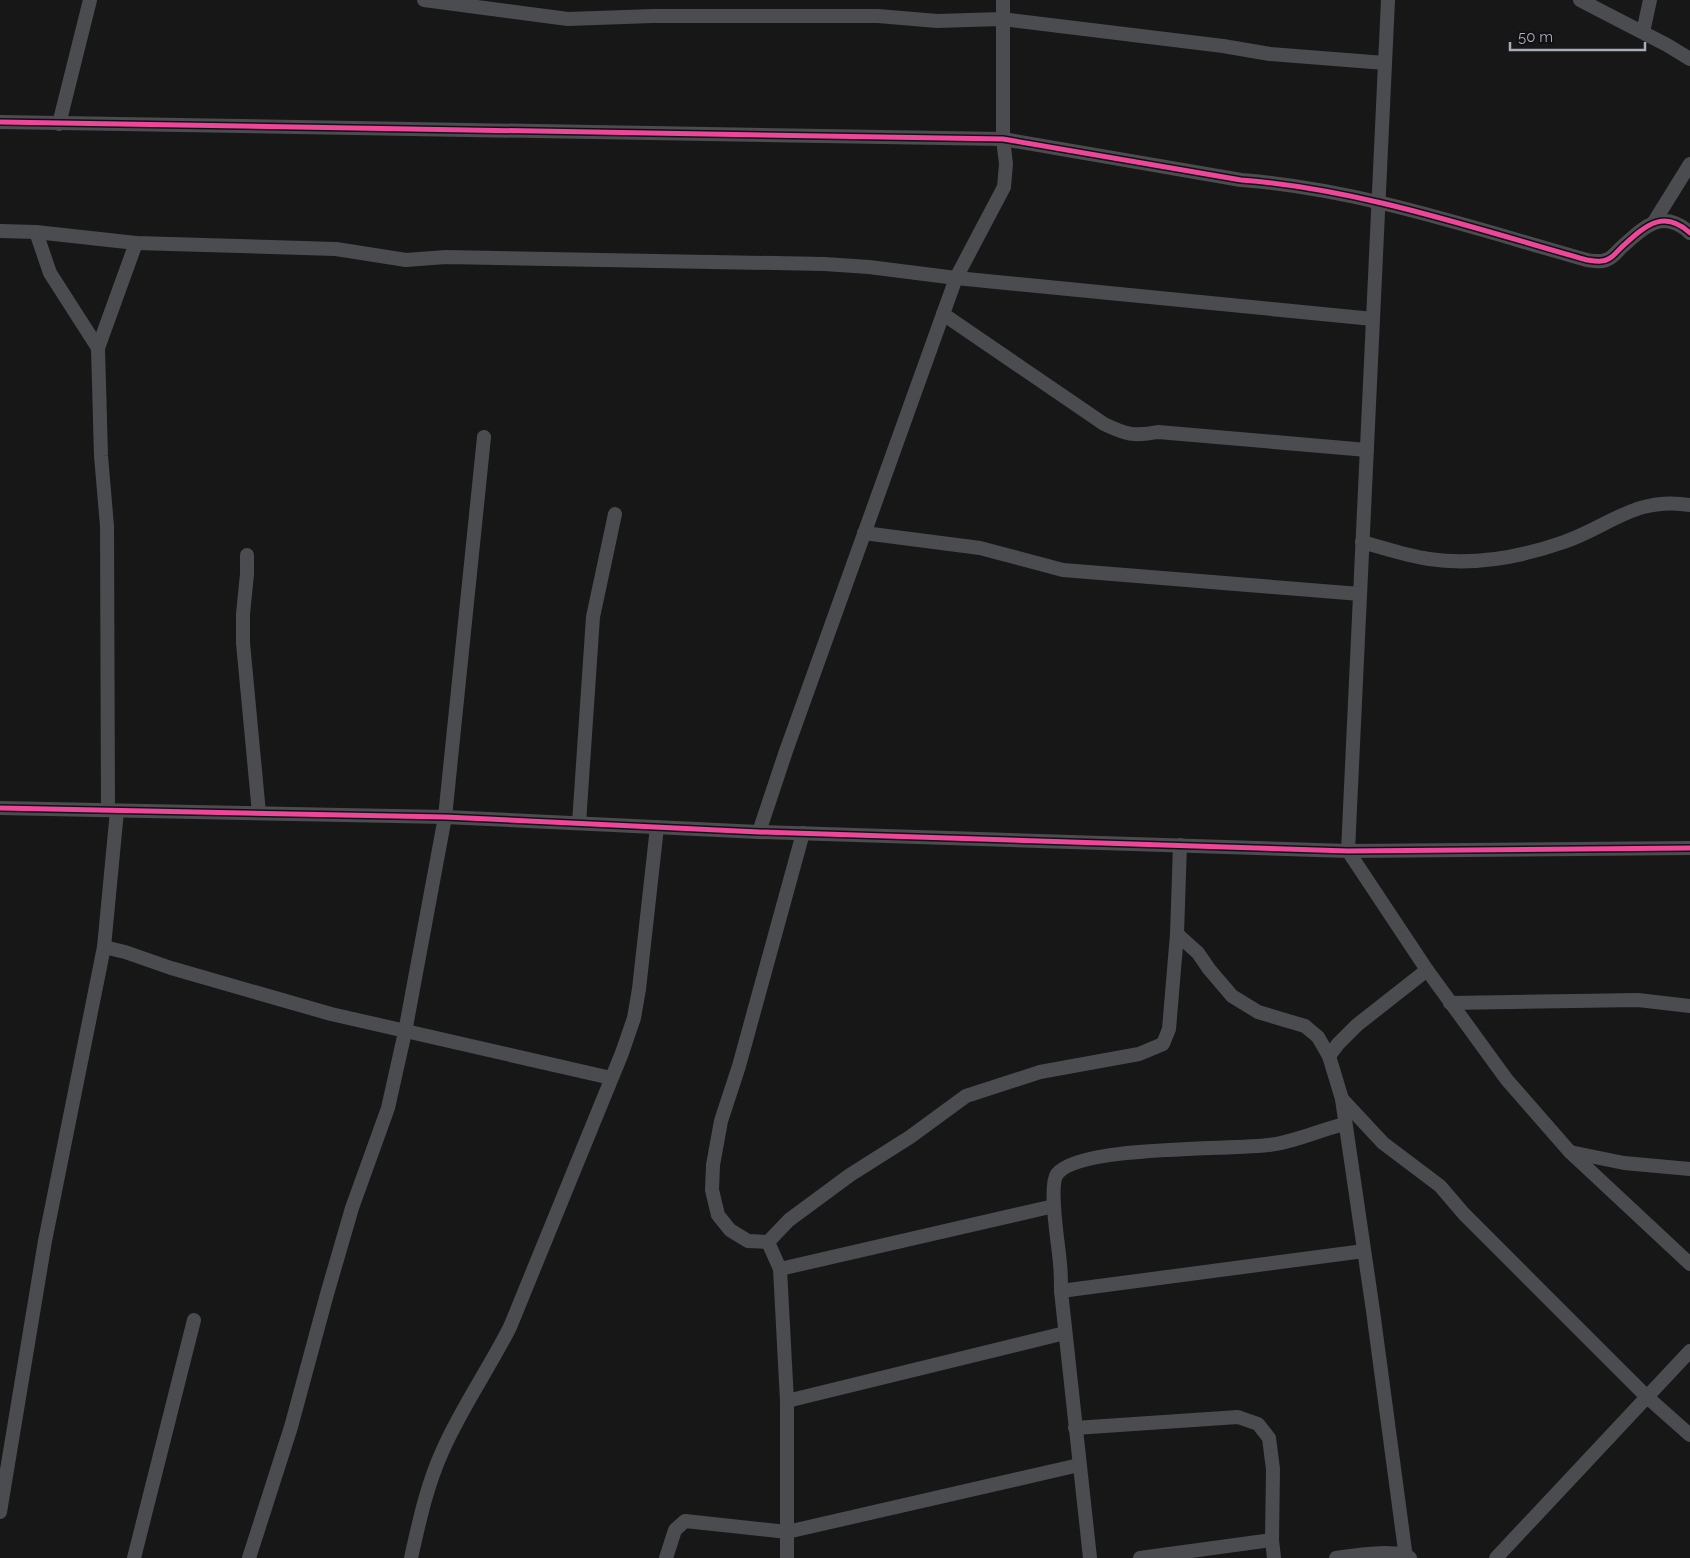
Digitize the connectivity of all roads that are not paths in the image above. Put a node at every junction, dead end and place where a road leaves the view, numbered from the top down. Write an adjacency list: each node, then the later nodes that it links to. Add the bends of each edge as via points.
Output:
1 (90, 0): 12 (street)
2 (424, 0): 7 (street, via 568,19 878,16 937,21)
3 (1003, 0): 7 (street)
4 (1388, 0): 10 (street)
5 (1580, 0): 8 (street)
6 (1650, 0): 8 (street)
7 (1002, 19): 10 (street, via 1270,54); 13 (street)
8 (1643, 32): 9 (street)
9 (1690, 59)
10 (1385, 62): 15 (street)
11 (0, 122): 12 (street)
12 (59, 124): 13 (street)
13 (1003, 139): 15 (street); 21 (street, via 1004,187)
14 (1690, 164): 16 (street)
15 (1378, 202): 16 (street, via 1600,261 1609,259); 23 (street)
16 (1654, 222): 19 (street, via 1669,220)
17 (0, 231): 18 (street)
18 (36, 232): 20 (street); 24 (street, via 50,273)
19 (1690, 233)
20 (136, 243): 21 (street, via 336,249 406,260 446,257 824,264); 24 (street)
21 (956, 278): 22 (street); 23 (street)
22 (943, 314): 26 (street, via 1104,424 1123,433 1142,435 1158,432); 29 (street)
23 (1373, 319): 26 (street)
24 (98, 348): 34 (street)
25 (484, 437): 36 (street)
26 (1367, 450): 30 (street)
27 (1690, 505): 30 (street, via 1674,502 1641,507 1566,542 1520,555 1473,562 1428,559)
28 (615, 514): 37 (street, via 593,617)
29 (864, 534): 32 (street, via 980,548 1064,570); 39 (street)
30 (1362, 542): 32 (street)
31 (247, 555): 35 (street, via 243,642)
32 (1360, 594): 43 (street)
33 (0, 808): 34 (street)
34 (113, 811): 35 (street); 45 (street)
35 (259, 813): 36 (street)
36 (445, 817): 37 (street); 49 (street)
37 (580, 823): 38 (street)
38 (657, 827): 39 (street); 51 (street, via 634,1018)
39 (759, 832): 40 (street)
40 (803, 833): 41 (street); 57 (street, via 721,1121 713,1165 712,1190 718,1215 730,1230 748,1241)
41 (1180, 846): 43 (street); 44 (street)
42 (1690, 848): 43 (street)
43 (1348, 851): 46 (street)
44 (1177, 934): 50 (street, via 1198,953 1232,996 1258,1012 1305,1026 1318,1037); 57 (street, via 1169,1029 1163,1044 1140,1054 1040,1072 966,1096 850,1175 789,1220)
45 (104, 946): 49 (street, via 331,1014); 70 (street, via 45,1240)
46 (1427, 970): 47 (street); 50 (street, via 1357,1025)
47 (1450, 1003): 48 (street, via 1638,1000); 54 (street, via 1507,1080)
48 (1690, 1006)
49 (405, 1032): 51 (street); 75 (street, via 388,1108 352,1208 289,1435)
50 (1329, 1056): 52 (street)
51 (611, 1078): 76 (street, via 510,1327 442,1452 424,1504)
52 (1342, 1099): 53 (street); 65 (street, via 1383,1143 1440,1186)
53 (1345, 1124): 56 (street, via 1267,1145 1179,1149 1085,1159 1058,1174 1054,1183); 58 (street)
54 (1570, 1152): 55 (street, via 1624,1163); 59 (street)
55 (1690, 1169)
56 (1054, 1206): 60 (street); 61 (street)
57 (768, 1242): 60 (street)
58 (1364, 1251): 61 (street); 73 (street)
59 (1690, 1264)
60 (780, 1269): 66 (street)
61 (1060, 1291): 63 (street)
62 (194, 1320): 74 (street)
63 (1065, 1333): 66 (street); 67 (street)
64 (1690, 1351): 65 (street)
65 (1646, 1396): 68 (street); 83 (street)
66 (787, 1401): 71 (street)
67 (1075, 1428): 69 (street); 72 (street, via 1238,1417 1258,1424 1269,1438 1273,1469)
68 (1690, 1435)
69 (1079, 1465): 71 (street); 79 (street)
70 (0, 1512)
71 (787, 1532): 77 (street, via 685,1521 674,1530); 78 (street)
72 (1272, 1540): 80 (street); 81 (street)
73 (1407, 1557): 82 (street, via 1390,1553)
74 (134, 1558)
75 (249, 1558)
76 (411, 1558)
77 (666, 1558)
78 (786, 1558)
79 (1090, 1558)
80 (1140, 1558)
81 (1274, 1558)
82 (1336, 1558)
83 (1496, 1558)

